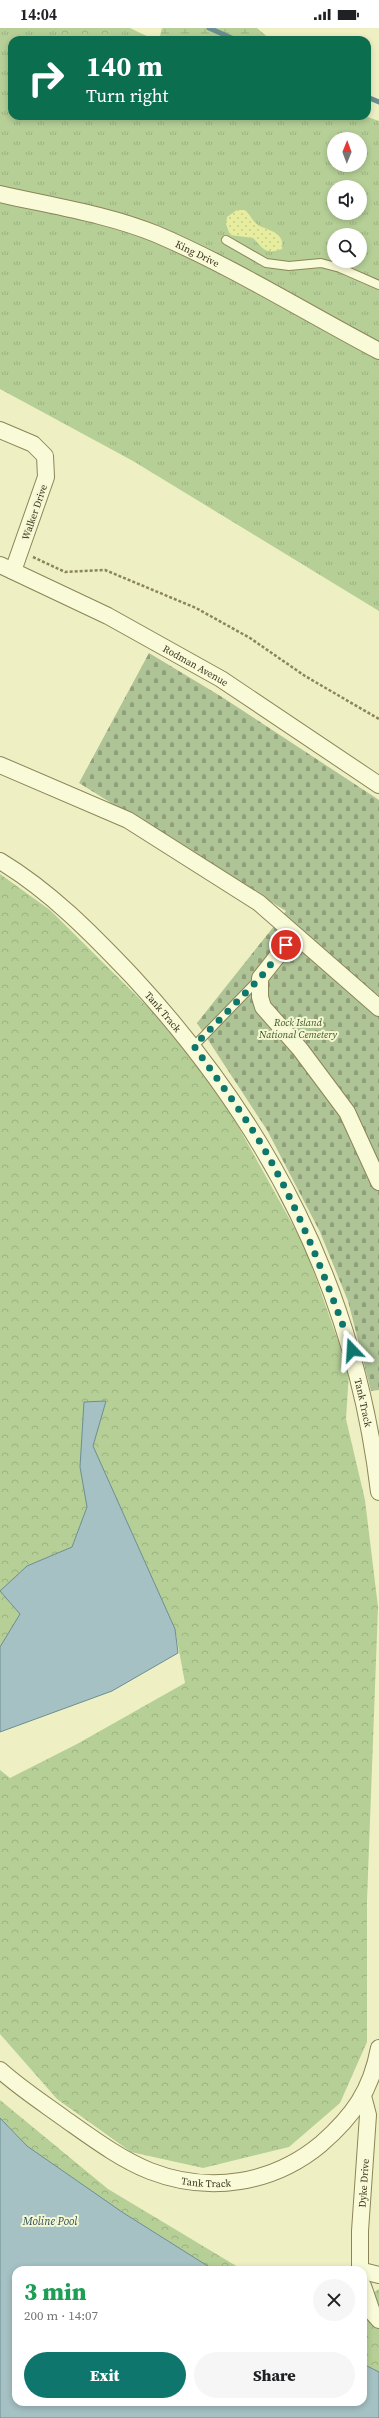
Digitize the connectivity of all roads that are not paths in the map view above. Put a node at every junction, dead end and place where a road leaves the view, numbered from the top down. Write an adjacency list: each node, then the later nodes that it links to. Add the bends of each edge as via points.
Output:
1 (0, 194): 4 (street, King Drive, via 84,213 155,234 199,254)
2 (226, 240): 3 (lane, via 266,263 289,266 321,263 340,268)
3 (379, 285)
4 (379, 351)
5 (0, 430): 6 (street, Walker Drive, via 33,444 45,456 46,477 20,552)
6 (7, 568): 8 (street, Rodman Avenue, via 108,616 221,679)
7 (0, 765): 10 (street, via 128,820 259,903)
8 (379, 785)
9 (0, 861): 13 (street, Tank Track, via 83,925)
10 (294, 935): 11 (street); 12 (street)
11 (260, 978): 13 (lane); 14 (street, via 260,997 264,1007 300,1049 347,1112)
12 (379, 1008)
13 (194, 1046): 15 (street, Tank Track, via 235,1103 273,1164 304,1228 352,1350 364,1402)
14 (379, 1182)
15 (379, 1492)
16 (379, 2048): 18 (street, Tank Track)
17 (0, 2070): 18 (street, Tank Track, via 89,2136 134,2163 171,2178 196,2183 234,2182 280,2171 311,2152 330,2136 350,2117)
18 (363, 2096): 19 (street, Dyke Drive, via 368,2115)
19 (360, 2266)
20 (367, 2273): 21 (street)
21 (379, 2276)
22 (367, 2298): 23 (street, via 372,2312)
23 (379, 2320)

